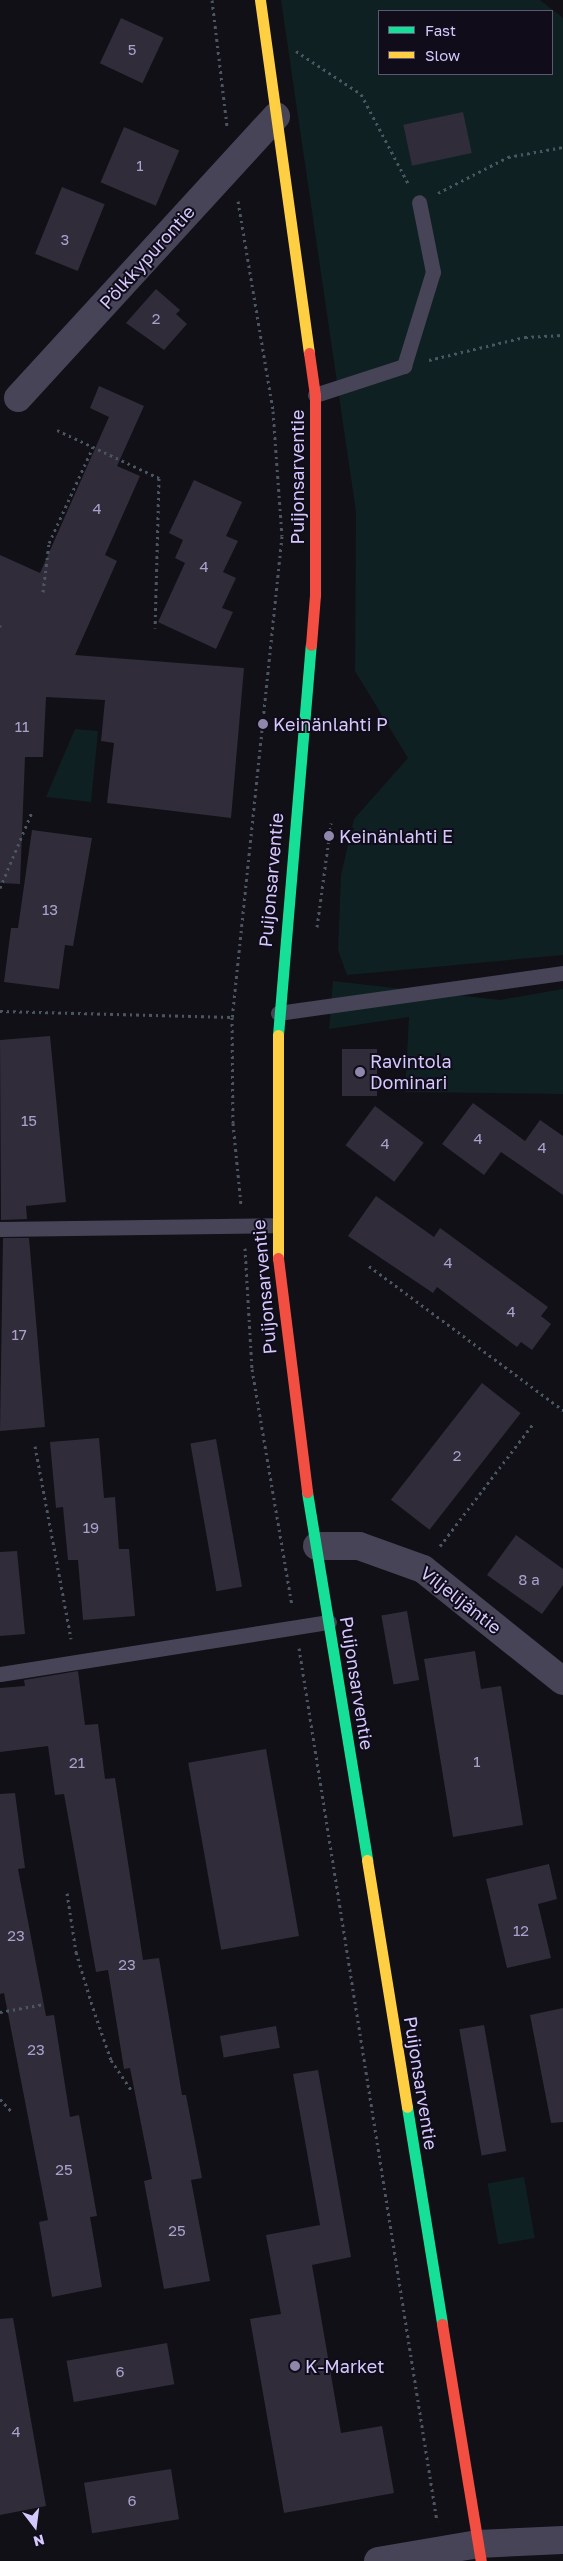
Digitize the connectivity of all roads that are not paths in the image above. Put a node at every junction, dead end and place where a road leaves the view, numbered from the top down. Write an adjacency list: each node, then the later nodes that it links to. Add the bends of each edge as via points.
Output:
1 (260, 0): 2 (main road, Puijonsarventie)
2 (276, 116): 4 (main road, Puijonsarventie); 5 (street, Pölkkypurontie)
3 (419, 202): 4 (lane, via 433,272 404,366)
4 (315, 395): 7 (main road, Puijonsarventie, via 315,595)
5 (18, 398)
6 (563, 973): 7 (lane)
7 (278, 1013): 8 (main road, Puijonsarventie)
8 (275, 1225): 9 (lane); 10 (main road, Puijonsarventie, via 293,1404)
9 (0, 1229)
10 (317, 1546): 11 (main road, Puijonsarventie); 13 (street, Viljelijäntie, via 359,1546 423,1569)
11 (329, 1622): 12 (lane); 15 (main road, Puijonsarventie)
12 (0, 1674)
13 (563, 1681)
14 (563, 2540): 15 (street)
15 (480, 2553): 16 (street)
16 (378, 2561)

